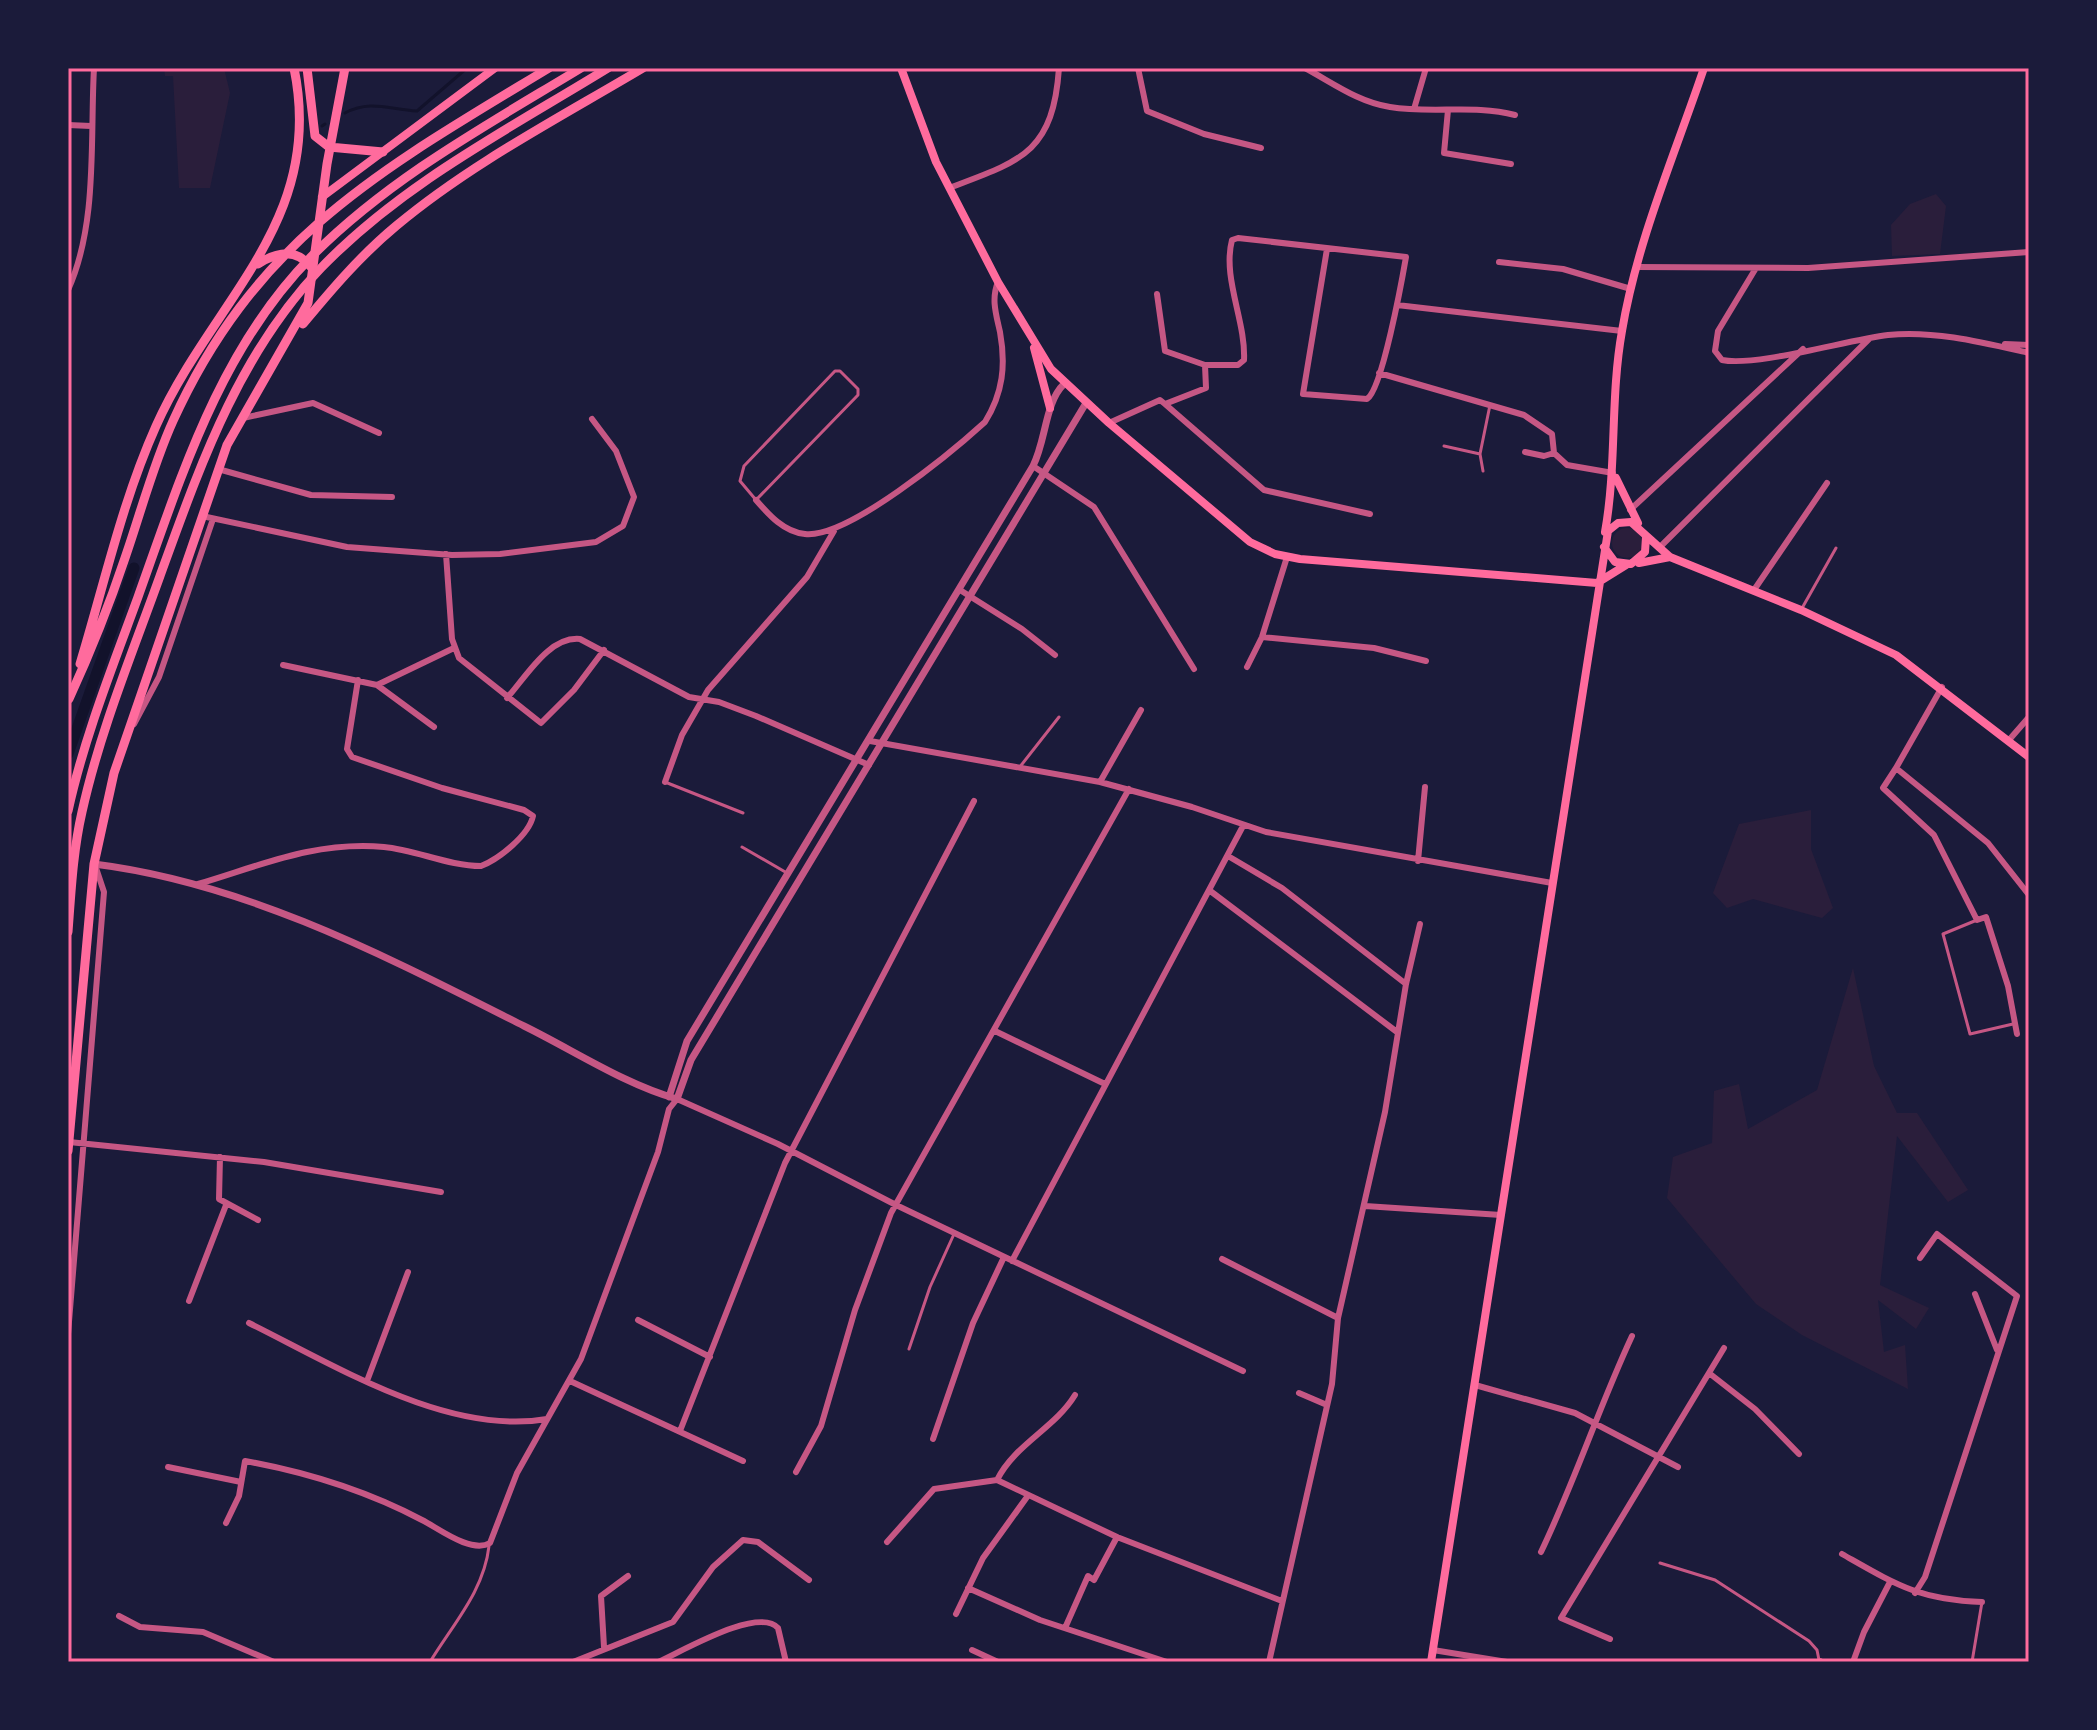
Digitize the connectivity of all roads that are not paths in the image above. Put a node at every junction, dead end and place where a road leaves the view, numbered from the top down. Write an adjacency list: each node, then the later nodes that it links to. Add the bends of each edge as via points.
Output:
1 (94, 68): 21 (street)
2 (294, 68): 31 (main road, via 294,168 277,227)
3 (307, 68): 22 (main road, via 315,136)
4 (345, 68): 22 (main road)
5 (495, 68): 24 (main road)
6 (549, 68): 101 (main road, via 378,173 290,248 228,323 172,423 100,627)
7 (581, 68): 121 (main road, via 377,197 310,258 254,330 201,428 83,751)
8 (608, 68): 135 (main road, via 386,209 321,268 266,338 214,432 96,756 77,838)
9 (643, 68): 43 (main road, via 419,208 364,255)
10 (901, 68): 26 (main road, via 923,136)
11 (1059, 68): 26 (street, via 1053,114 1034,148 1015,163)
12 (1138, 68): 23 (street, via 1147,111 1204,134)
13 (1305, 68): 16 (street)
14 (1426, 68): 17 (street)
15 (1704, 68): 32 (main road)
16 (1316, 71): 17 (street, via 1372,104)
17 (1414, 109): 18 (street)
18 (1448, 110): 19 (street); 25 (street, via 1444,153)
19 (1515, 115)
20 (68, 125): 21 (street)
21 (91, 126): 37 (street, via 80,257)
22 (329, 147): 24 (main road); 27 (main road)
23 (1261, 148)
24 (383, 152): 27 (main road)
25 (1511, 164)
26 (949, 188): 35 (main road)
27 (322, 197): 34 (main road)
28 (1327, 249): 39 (street, via 1406,257); 48 (street, via 1232,240 1244,360 1238,365); 49 (street, via 1303,394 1367,399)
29 (2029, 252): 33 (street)
30 (1499, 262): 36 (street, via 1563,269)
31 (254, 267): 34 (main road, via 292,253); 101 (main road, via 193,354 154,431)
32 (1637, 267): 33 (street); 36 (main road)
33 (1756, 268): 46 (street, via 1718,331 1718,357 1734,361)
34 (313, 270): 43 (main road, via 308,303)
35 (998, 282): 42 (main road); 75 (street, via 994,301 1004,373 985,422)
36 (1631, 289): 40 (main road)
37 (68, 290)
38 (1157, 294): 48 (street, via 1165,351)
39 (1397, 305): 40 (street); 49 (street)
40 (1622, 331): 67 (main road)
41 (1870, 338): 44 (street, via 1910,334); 46 (street); 78 (street)
42 (1031, 340): 50 (main road); 54 (main road)
43 (287, 343): 55 (main road)
44 (1989, 344): 45 (street); 47 (street)
45 (2029, 345)
46 (1804, 349): 71 (street)
47 (2029, 353)
48 (1205, 365): 52 (street, via 1206,388)
49 (1379, 373): 53 (street)
50 (1064, 384): 51 (main road); 54 (street)
51 (1086, 403): 57 (main road); 66 (street)
52 (1165, 404): 57 (street, via 1160,400); 72 (street, via 1264,490)
53 (1490, 405): 61 (street, via 1524,415 1552,434); 62 (lane)
54 (1050, 408): 63 (street)
55 (240, 419): 58 (street, via 313,403); 64 (main road)
56 (592, 419): 80 (street, via 616,451 632,487 633,506 623,526 583,546)
57 (1109, 423): 81 (main road, via 1250,542)
58 (379, 433)
59 (1444, 446): 62 (lane)
60 (1525, 452): 61 (street)
61 (1554, 453): 67 (street, via 1567,465)
62 (1480, 454): 65 (lane)
63 (1033, 466): 66 (street); 85 (street)
64 (218, 469): 69 (street, via 311,495); 73 (main road)
65 (1483, 471)
66 (1043, 473): 87 (street); 96 (street, via 1094,507)
67 (1614, 473): 71 (main road); 77 (main road)
68 (1827, 483): 86 (street)
69 (392, 497)
70 (756, 500): 70 (lane, via 858,395 840,371 744,466 740,481); 75 (street, via 795,532)
71 (1630, 510): 76 (main road)
72 (1370, 514)
73 (201, 516): 74 (street); 110 (main road)
74 (213, 519): 80 (street, via 347,547); 110 (street, via 159,677)
75 (834, 531): 102 (street, via 807,577)
76 (1644, 531): 77 (main road, via 1625,521 1612,526); 78 (main road); 83 (main road, via 1645,552)
77 (1604, 539): 83 (main road, via 1610,559); 84 (main road)
78 (1659, 548): 82 (main road)
79 (1836, 548): 88 (lane)
80 (446, 554): 90 (street)
81 (1287, 557): 84 (main road); 89 (street)
82 (1670, 557): 83 (main road); 86 (main road)
83 (1629, 565): 84 (main road)
84 (1597, 583): 129 (main road)
85 (960, 590): 87 (street); 108 (street)
86 (1754, 590): 88 (main road)
87 (970, 596): 92 (street); 109 (street)
88 (1801, 610): 99 (main road, via 1896,655)
89 (1262, 637): 93 (street, via 1374,648); 95 (street)
90 (454, 648): 98 (street); 100 (street, via 470,669)
91 (604, 650): 100 (street, via 580,639 559,643); 100 (street, via 541,723); 102 (street)
92 (1055, 655)
93 (1426, 661)
94 (283, 665): 97 (street)
95 (1247, 667)
96 (1194, 669)
97 (358, 680): 98 (street); 130 (street, via 347,749 352,757 514,806 533,816 530,824 507,849 481,866 401,849 321,848)
98 (377, 685): 106 (street)
99 (1942, 687): 107 (main road); 115 (street)
100 (507, 698)
101 (68, 700)
102 (703, 700): 112 (street); 116 (street, via 682,735)
103 (1141, 710): 117 (street)
104 (1059, 717): 114 (lane)
105 (2029, 717): 107 (street)
106 (434, 727)
107 (2009, 740): 111 (main road)
108 (870, 741): 109 (street); 112 (street)
109 (882, 743): 113 (street); 114 (street)
110 (122, 745): 127 (main road)
111 (2029, 757)
112 (858, 759): 113 (street); 128 (street)
113 (869, 765): 142 (street)
114 (1019, 768): 117 (street)
115 (1896, 768): 132 (street, via 1973,829); 133 (street, via 1883,788 1934,835)
116 (665, 782): 122 (lane)
117 (1100, 782): 119 (street)
118 (1425, 787): 126 (street)
119 (1129, 789): 123 (street); 138 (street)
120 (974, 801): 148 (street)
121 (68, 811)
122 (743, 813)
123 (1243, 826): 125 (street); 126 (street)
124 (742, 847): 128 (lane)
125 (1228, 856): 131 (street); 136 (street, via 1282,888)
126 (1418, 861): 129 (street)
127 (94, 864): 130 (street); 145 (main road); 146 (street, via 104,892)
128 (787, 873): 141 (street)
129 (1552, 883): 154 (main road)
130 (198, 884): 144 (street, via 311,925)
131 (1209, 890): 139 (street); 143 (street)
132 (2029, 895)
133 (1977, 920): 137 (street, via 1986,917 1990,927); 137 (lane, via 1943,934 1970,1034)
134 (1420, 924): 136 (street)
135 (68, 932)
136 (1406, 984): 139 (street)
137 (2015, 1024): 140 (street)
138 (995, 1031): 143 (street); 152 (street)
139 (1397, 1032): 153 (street)
140 (2017, 1034)
141 (680, 1054): 142 (street); 144 (street)
142 (691, 1060): 144 (street)
143 (1105, 1084): 160 (street)
144 (673, 1098): 148 (street); 176 (street, via 616,1269)
145 (69, 1142): 146 (street); 147 (main road)
146 (84, 1144): 149 (street); 167 (street)
147 (68, 1151)
148 (791, 1151): 152 (street); 172 (street)
149 (220, 1157): 150 (street); 151 (street, via 218,1195)
150 (441, 1192)
151 (226, 1205): 155 (street); 163 (street)
152 (896, 1205): 156 (street); 190 (street, via 855,1310 821,1426)
153 (1365, 1206): 154 (street); 164 (street)
154 (1501, 1215): 177 (main road)
155 (258, 1220)
156 (954, 1233): 157 (street); 170 (lane)
157 (1004, 1257): 160 (street); 184 (street, via 973,1323)
158 (1920, 1258): 171 (street, via 1937,1234 2017,1296)
159 (1222, 1259): 164 (street)
160 (1012, 1261): 173 (street)
161 (408, 1272): 175 (street)
162 (1975, 1294): 171 (street)
163 (189, 1301)
164 (1338, 1318): 180 (street)
165 (638, 1320): 172 (street)
166 (249, 1323): 175 (street)
167 (68, 1334)
168 (1632, 1336): 182 (street)
169 (1724, 1348): 174 (street)
170 (909, 1349)
171 (1997, 1350): 205 (street, via 1925,1577)
172 (710, 1357): 183 (street)
173 (1243, 1371)
174 (1709, 1373): 185 (street, via 1755,1409); 186 (street)
175 (367, 1381): 181 (street, via 474,1419 510,1424)
176 (570, 1381): 181 (street); 183 (street)
177 (1475, 1385): 182 (street); 214 (main road)
178 (1299, 1393): 180 (street)
179 (1075, 1395): 191 (street)
180 (1327, 1405): 206 (street)
181 (547, 1419): 197 (street, via 517,1473)
182 (1594, 1421): 186 (street); 198 (street)
183 (680, 1431): 187 (street)
184 (933, 1439)
185 (1799, 1454)
186 (1659, 1456): 189 (street); 211 (street, via 1561,1618)
187 (743, 1461)
188 (168, 1467): 192 (street)
189 (1678, 1467)
190 (796, 1472)
191 (997, 1480): 193 (street); 196 (street, via 934,1489)
192 (241, 1482): 194 (street); 197 (street, via 245,1461 266,1464 387,1503 472,1544)
193 (1027, 1497): 195 (street); 204 (street)
194 (226, 1523)
195 (1117, 1537): 206 (street); 210 (street, via 1094,1580 1088,1576)
196 (887, 1542)
197 (490, 1543): 218 (lane, via 473,1596)
198 (1541, 1552)
199 (1842, 1554): 203 (street)
200 (1660, 1563): 227 (lane, via 1715,1580 1809,1641)
201 (628, 1576): 212 (street, via 601,1596)
202 (809, 1580): 212 (street, via 758,1542 743,1540 713,1567 673,1622)
203 (1890, 1582): 205 (street); 228 (street)
204 (968, 1588): 208 (street); 210 (street)
205 (1915, 1593): 207 (street)
206 (1282, 1601): 224 (street)
207 (1982, 1602): 229 (lane)
208 (956, 1614)
209 (119, 1616): 215 (street, via 140,1627 203,1632)
210 (1065, 1628): 223 (street)
211 (1610, 1639)
212 (604, 1647): 219 (street)
213 (972, 1650): 222 (street)
214 (1433, 1650): 225 (main road); 226 (street)
215 (250, 1652): 216 (street); 217 (street)
216 (246, 1662)
217 (274, 1662)
218 (430, 1662)
219 (573, 1662)
220 (658, 1662): 221 (street, via 736,1627 766,1622 778,1628)
221 (786, 1662)
222 (998, 1662)
223 (1167, 1662)
224 (1269, 1662)
225 (1431, 1662)
226 (1507, 1662)
227 (1820, 1662)
228 (1853, 1662)
229 (1972, 1662)

